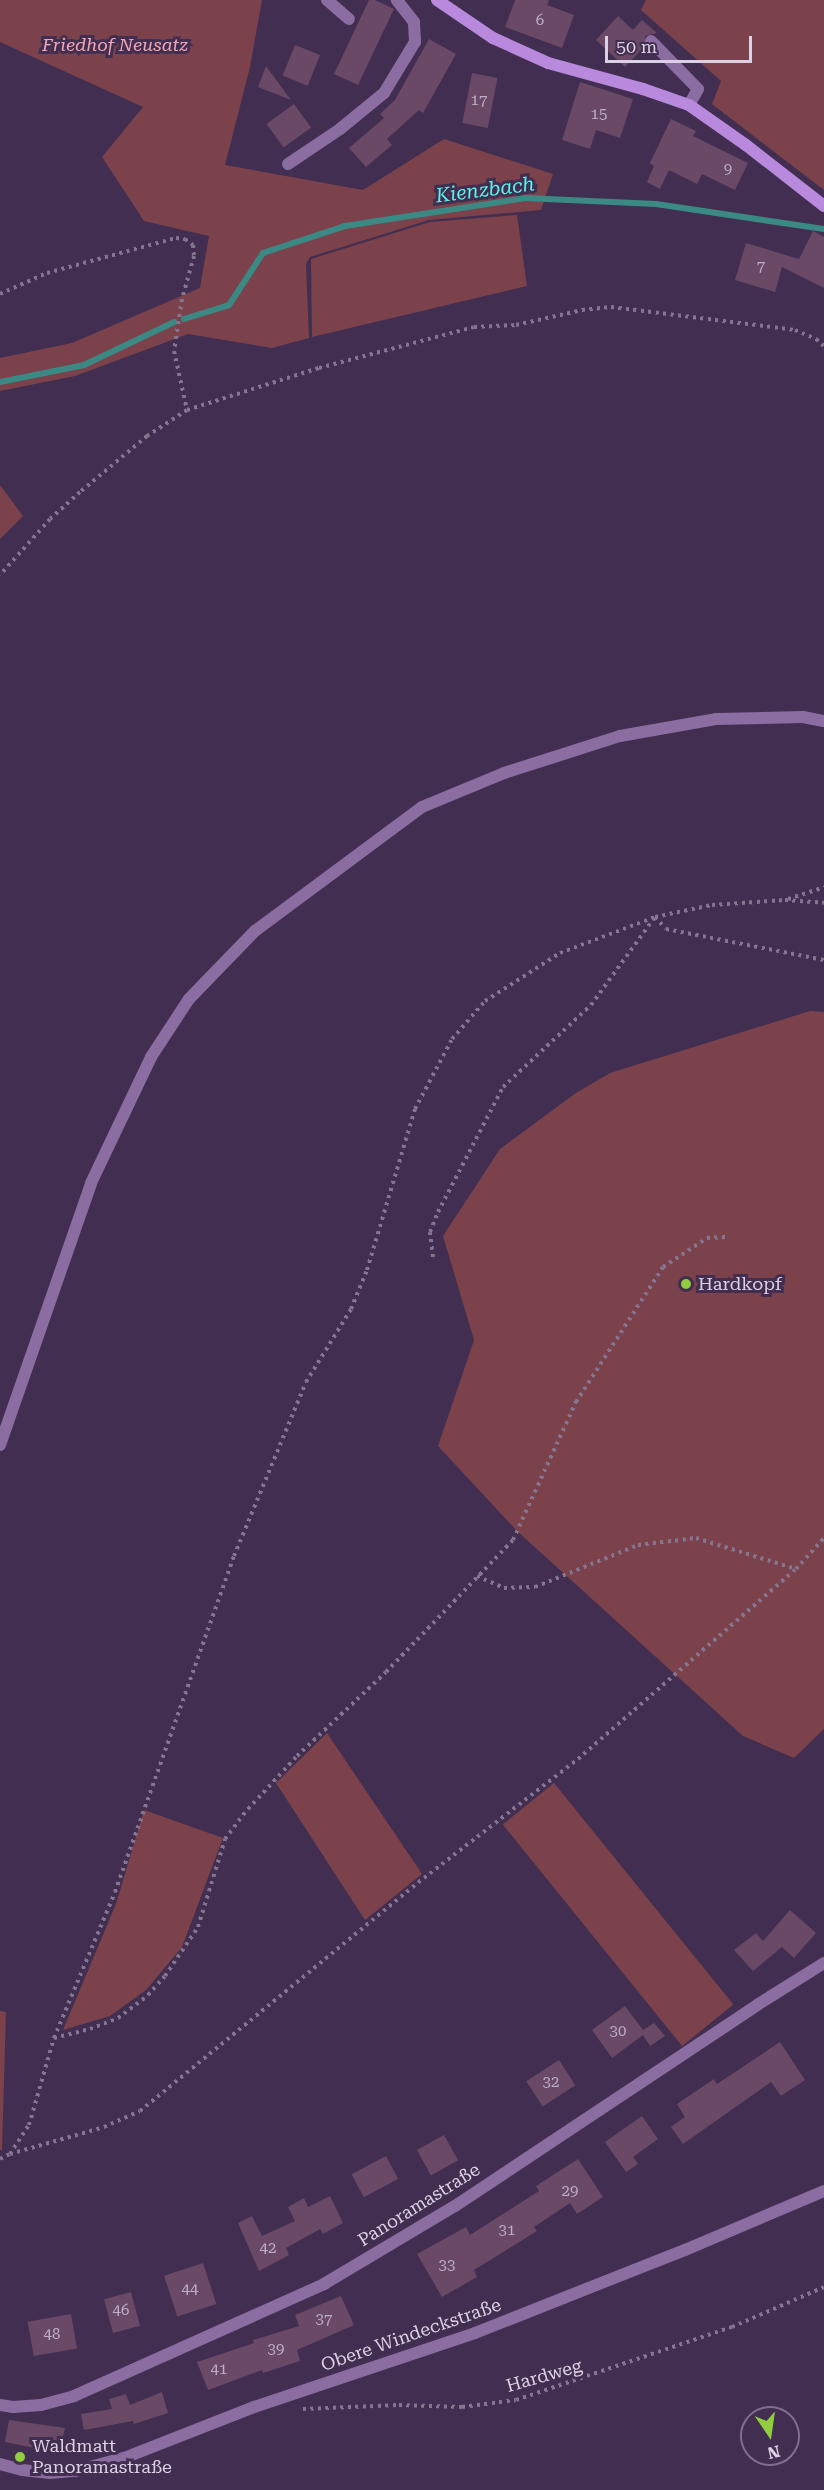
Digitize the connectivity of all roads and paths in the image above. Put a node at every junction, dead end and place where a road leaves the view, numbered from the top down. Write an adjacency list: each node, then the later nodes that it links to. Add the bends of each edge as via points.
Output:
1 (327, 0): 4 (street)
2 (397, 0): 7 (street, via 414,22 415,42 384,93)
3 (437, 0): 6 (main road, via 493,38 548,63)
4 (349, 19)
5 (651, 41): 6 (street, via 699,89)
6 (689, 105): 8 (main road)
7 (288, 164)
8 (824, 206)
9 (0, 294): 11 (path, via 47,273 176,238 185,239 193,245 194,256 174,351)
10 (824, 346): 11 (path, via 795,330 611,307 516,325 474,327 319,368)
11 (188, 410): 12 (path, via 147,436 50,519)
12 (0, 575)
13 (824, 721): 21 (street, via 803,717 716,719 620,736 504,773 422,807 255,931 189,999 151,1057 91,1183)
14 (824, 887): 15 (path)
15 (785, 900): 16 (path); 17 (path, via 712,905)
16 (824, 903)
17 (655, 917): 18 (path, via 666,929); 20 (path, via 591,1005 503,1087 438,1212 430,1232); 26 (path, via 560,953 485,1001 452,1039 415,1109 367,1270 351,1309 306,1382 234,1556 115,1892)
18 (824, 960)
19 (725, 1237): 24 (path, via 707,1238 663,1268 576,1402 513,1540)
20 (433, 1257)
21 (0, 1445)
22 (824, 1538): 23 (path)
23 (796, 1569): 24 (path, via 696,1538 638,1545 535,1587 504,1588); 27 (path, via 578,1759 424,1878 140,2111 104,2127)
24 (477, 1576): 26 (path, via 248,1809 225,1839 198,1927 148,1995 118,2018)
25 (824, 1963): 31 (street, Panoramastraße, via 455,2206 324,2284 74,2396 41,2405)
26 (54, 2038): 27 (path, via 29,2125)
27 (10, 2154): 28 (path)
28 (0, 2159)
29 (824, 2191): 33 (street, Obere Windeckstraße, via 475,2333 254,2407 124,2458 75,2471 50,2473)
30 (824, 2287): 32 (path, Hardweg, via 732,2326 516,2400 462,2407)
31 (0, 2405)
32 (297, 2409)
33 (0, 2464)

